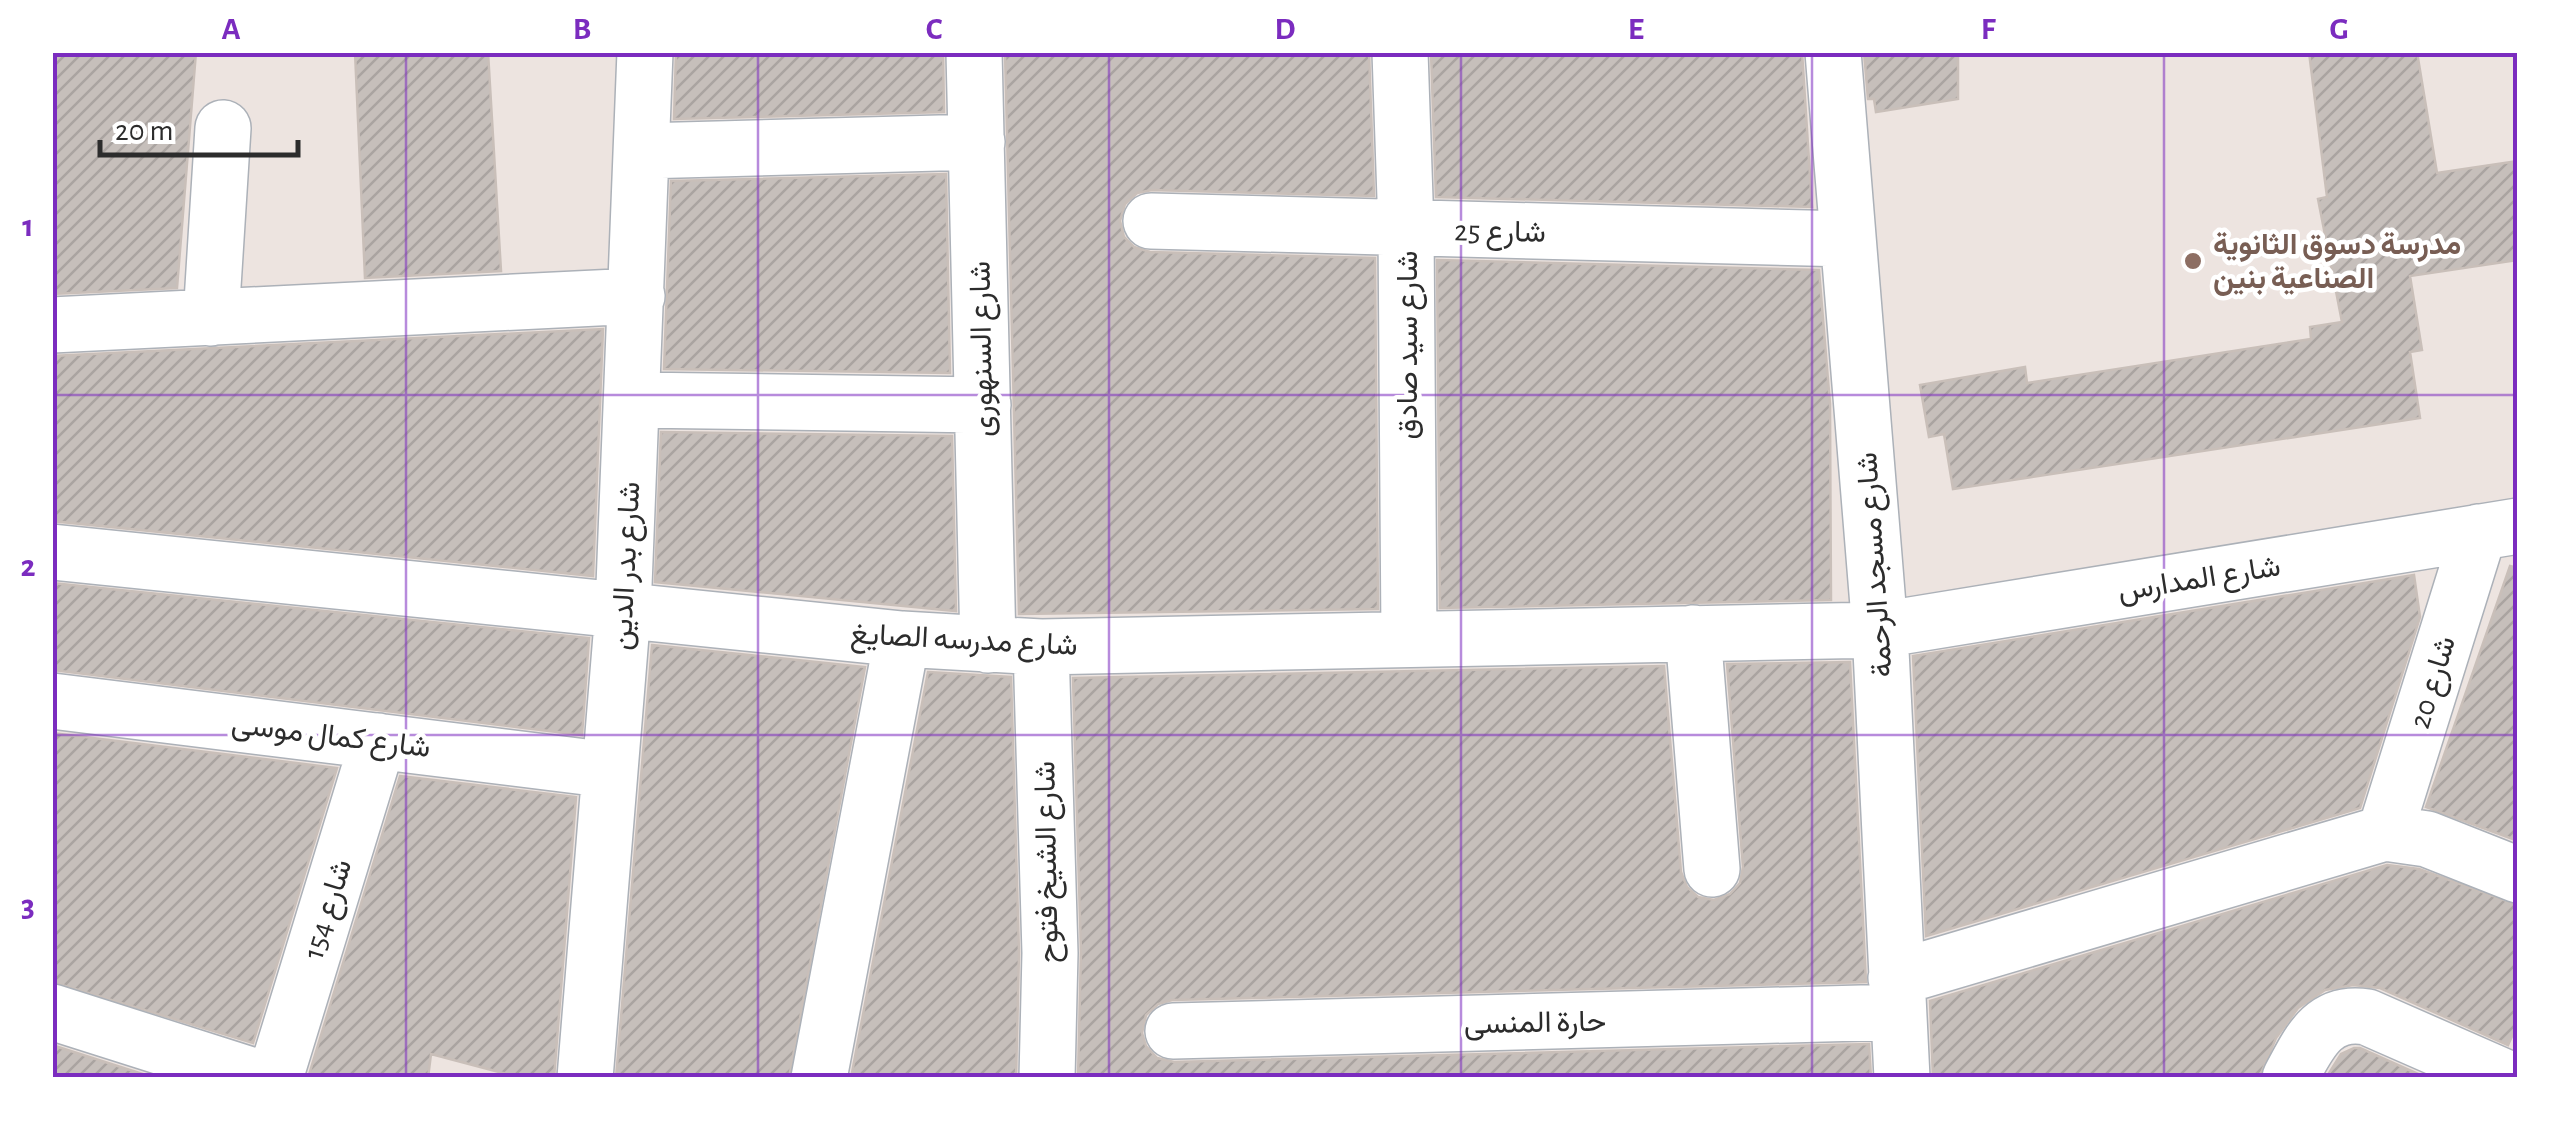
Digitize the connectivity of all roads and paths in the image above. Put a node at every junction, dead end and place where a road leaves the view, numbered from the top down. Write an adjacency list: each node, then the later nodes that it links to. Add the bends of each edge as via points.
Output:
1 (645, 52): 7 (street, شارع بدر الدين)
2 (974, 52): 6 (street, شارع السنهورى)
3 (1400, 52): 9 (street, شارع سيد صادق)
4 (1833, 52): 10 (street, شارع مسجد الرحمة)
5 (223, 128): 12 (street)
6 (976, 142): 7 (street); 15 (street, شارع السنهورى)
7 (642, 151): 11 (street, شارع بدر الدين)
8 (1152, 221): 9 (street, شارع 25)
9 (1406, 228): 10 (street, شارع 25); 21 (street, شارع سيد صادق)
10 (1848, 239): 19 (street, شارع مسجد الرحمة)
11 (637, 296): 12 (street); 14 (street, شارع بدر الدين)
12 (211, 318): 13 (street)
13 (52, 325)
14 (634, 400): 15 (street); 18 (street, شارع بدر الدين)
15 (982, 405): 23 (street, شارع السنهورى)
16 (2498, 529): 19 (street, شارع المدارس); 28 (street, شارع 20)
17 (52, 552): 18 (street, شارع مدرسه الصايغ)
18 (623, 611): 22 (street, شارع مدرسه الصايغ); 27 (street, شارع بدر الدين)
19 (1880, 630): 20 (street, شارع مدرسه الصايغ); 31 (street, شارع مسجد الرحمة)
20 (1693, 633): 21 (street, شارع مدرسه الصايغ); 29 (street)
21 (1409, 638): 24 (street, شارع مدرسه الصايغ)
22 (902, 640): 23 (street, شارع مدرسه الصايغ); 38 (street)
23 (988, 645): 24 (street, شارع مدرسه الصايغ)
24 (1041, 647): 39 (street, شارع الشيخ فتوح)
25 (52, 701): 26 (street, شارع كمال موسى)
26 (378, 741): 27 (street, شارع كمال موسى); 36 (street, شارع 154)
27 (610, 770): 37 (street, شارع بدر الدين)
28 (2385, 833): 30 (street, حارة المنسى, via 2426,838); 31 (street, حارة المنسى)
29 (1712, 869)
30 (2518, 875)
31 (1897, 995): 33 (street, حارة المنسى); 40 (street, شارع مسجد الرحمة)
32 (52, 1012): 34 (street)
33 (1172, 1031)
34 (162, 1063): 35 (street)
35 (260, 1078)
36 (276, 1078)
37 (584, 1078)
38 (820, 1078)
39 (1047, 1078)
40 (1902, 1078)
41 (2290, 1078): 42 (street, via 2320,1026 2367,1016)
42 (2506, 1078)

